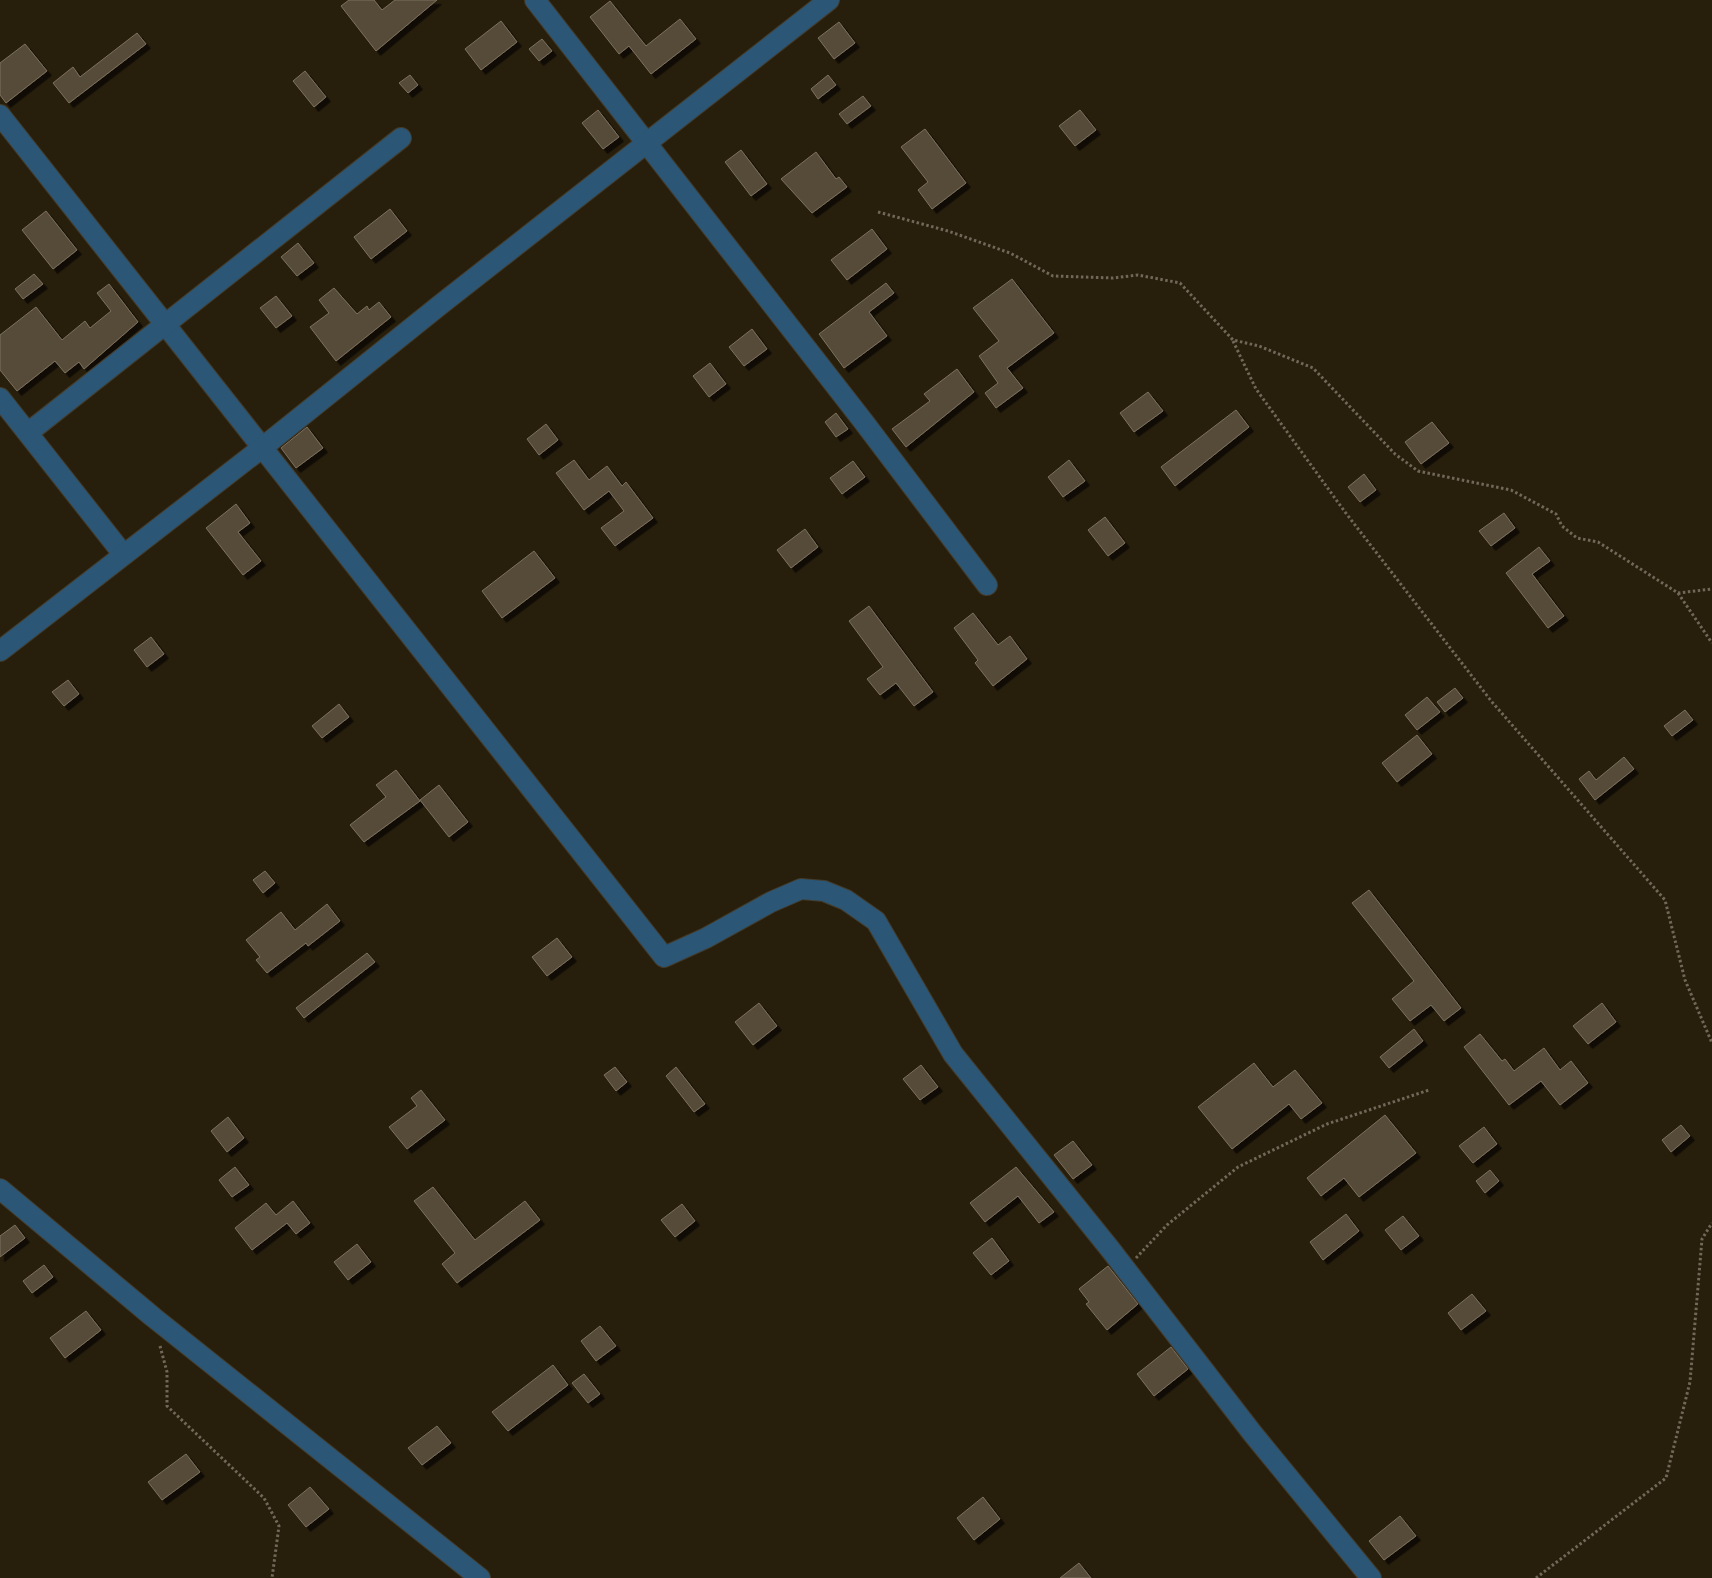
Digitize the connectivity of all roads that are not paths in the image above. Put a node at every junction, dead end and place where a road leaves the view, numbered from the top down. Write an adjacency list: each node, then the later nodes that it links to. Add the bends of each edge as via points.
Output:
1 (535, 0): 5 (street)
2 (829, 0): 5 (street)
3 (0, 115): 6 (street)
4 (401, 138): 6 (street)
5 (647, 142): 9 (street); 11 (street)
6 (167, 326): 8 (street); 9 (street)
7 (0, 398): 8 (street)
8 (29, 432): 10 (street)
9 (263, 447): 10 (street); 15 (street, via 664,957 801,889 824,890 846,900 876,921 953,1054)
10 (123, 554): 12 (street)
11 (987, 585)
12 (0, 650)
13 (0, 1188): 14 (street, via 153,1317)
14 (480, 1578)
15 (1371, 1578)

